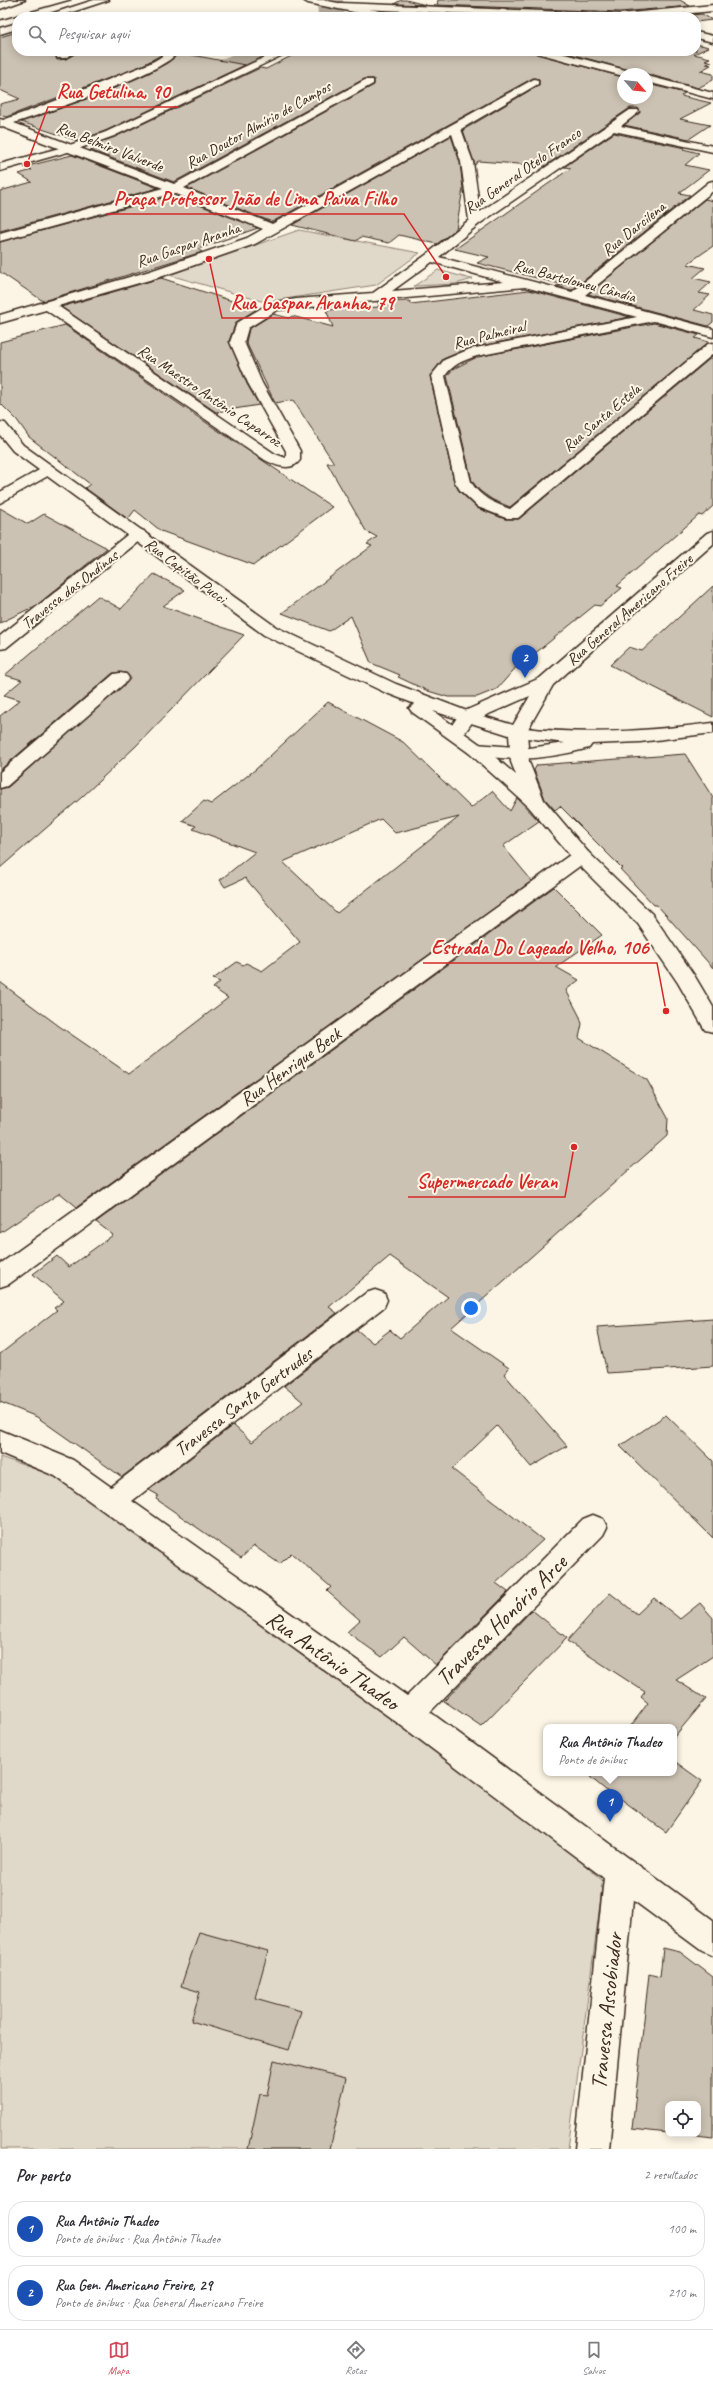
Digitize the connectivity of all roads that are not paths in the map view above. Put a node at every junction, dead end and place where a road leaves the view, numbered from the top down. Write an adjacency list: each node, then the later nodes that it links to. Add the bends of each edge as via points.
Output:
1 (20, 0): 7 (street)
2 (104, 0): 9 (street)
3 (310, 0): 6 (street)
4 (418, 4): 11 (street); 12 (street); 13 (street)
5 (549, 4): 14 (street)
6 (337, 5): 10 (street); 11 (street)
7 (0, 6)
8 (713, 8): 15 (street)
9 (63, 12)
10 (370, 12)
11 (398, 12)
12 (410, 12)
13 (510, 12)
14 (525, 12)
15 (672, 12)
16 (12, 27): 17 (street)
17 (0, 31)
18 (701, 36): 19 (street)
19 (713, 39)
20 (168, 56): 29 (street, via 60,105)
21 (275, 56): 32 (street, via 110,134)
22 (560, 56): 23 (street)
23 (617, 71)
24 (653, 81): 27 (street)
25 (369, 82): 36 (street, Rua Doutor Almírio de Campos)
26 (534, 82): 31 (street, Rua Gaspar Aranha)
27 (713, 96)
28 (634, 112): 30 (street, Rua General Otelo Franco)
29 (2, 122): 32 (street, Rua Belmiro Valverde)
30 (611, 127): 33 (street); 37 (street, Rua General Otelo Franco)
31 (455, 128): 37 (street, via 465,148 469,166); 38 (street, Rua Gaspar Aranha)
32 (71, 148): 34 (street); 36 (street, Rua Belmiro Valverde)
33 (713, 149)
34 (0, 168)
35 (713, 185): 43 (street, Rua Darcilena)
36 (174, 189): 38 (street, Rua Belmiro Valverde); 39 (street, Rua Doutor Almírio de Campos)
37 (475, 221): 40 (street, Rua General Otelo Franco)
38 (274, 230): 44 (street, Rua Gaspar Aranha, via 155,274)
39 (0, 237)
40 (430, 258): 41 (street, Rua Bartolomeu Cândia); 42 (street, Rua General Otelo Franco)
41 (522, 284): 42 (street, Rua Maestro Antônio Caparroz); 43 (street, Rua Bartolomeu Cândia)
42 (377, 296): 44 (street, Rua Maestro Antônio Caparroz, via 273,307 242,326 237,342 255,383 293,451 293,460 290,462 270,458)
43 (574, 297): 46 (street, Rua Bartolomeu Cândia)
44 (48, 305): 45 (street, Rua Gaspar Aranha)
45 (3, 317)
46 (652, 318): 47 (street, Rua Bartolomeu Cândia); 52 (street, Rua Palmeiral, via 475,352 455,358 444,366 438,376 463,482 470,495 478,502)
47 (713, 333)
48 (713, 347): 52 (street, Rua Santa Estela)
49 (0, 426): 50 (street, Rua Capitão Pucci, via 18,448)
50 (48, 470): 51 (street); 53 (street, Rua Capitão Pucci)
51 (0, 498)
52 (512, 515)
53 (138, 534): 55 (street, Travessa das Ondinas); 58 (street, Rua Capitão Pucci, via 270,631)
54 (713, 536): 57 (street, Rua General Americano Freire)
55 (0, 644)
56 (120, 678): 66 (street)
57 (546, 682): 59 (street, Rua General Americano Freire); 61 (street, Rua General Americano Freire)
58 (390, 688): 59 (street, Rua Capitão Pucci); 62 (street, Rua Capitão Pucci)
59 (466, 717): 61 (street, Rua Capitão Pucci); 62 (street)
60 (713, 728): 63 (street)
61 (518, 732): 63 (street, Rua Capitão Pucci, via 546,737); 65 (street)
62 (455, 734): 64 (street, Rua Capitão Pucci)
63 (603, 739): 65 (street, via 551,753)
64 (475, 748): 65 (street); 67 (street, Rua Capitão Pucci)
65 (519, 754): 67 (street, via 523,774)
66 (0, 782)
67 (535, 802): 68 (street)
68 (581, 856): 69 (street, via 645,919 687,980); 70 (street, Rua Henrique Beck)
69 (713, 1025)
70 (0, 1277)
71 (375, 1300): 73 (street, Travessa Santa Gertrudes)
72 (0, 1441): 73 (street, Rua Antônio Thadeo, via 64,1468)
73 (111, 1502): 75 (street, Rua Antônio Thadeo)
74 (593, 1527): 75 (street, Travessa Honório Arce)
75 (409, 1714): 76 (street, Rua Antônio Thadeo)
76 (620, 1873): 77 (street, Rua Antônio Thadeo); 78 (street, Travessa Assobiador)
77 (713, 1940)
78 (592, 2149)

